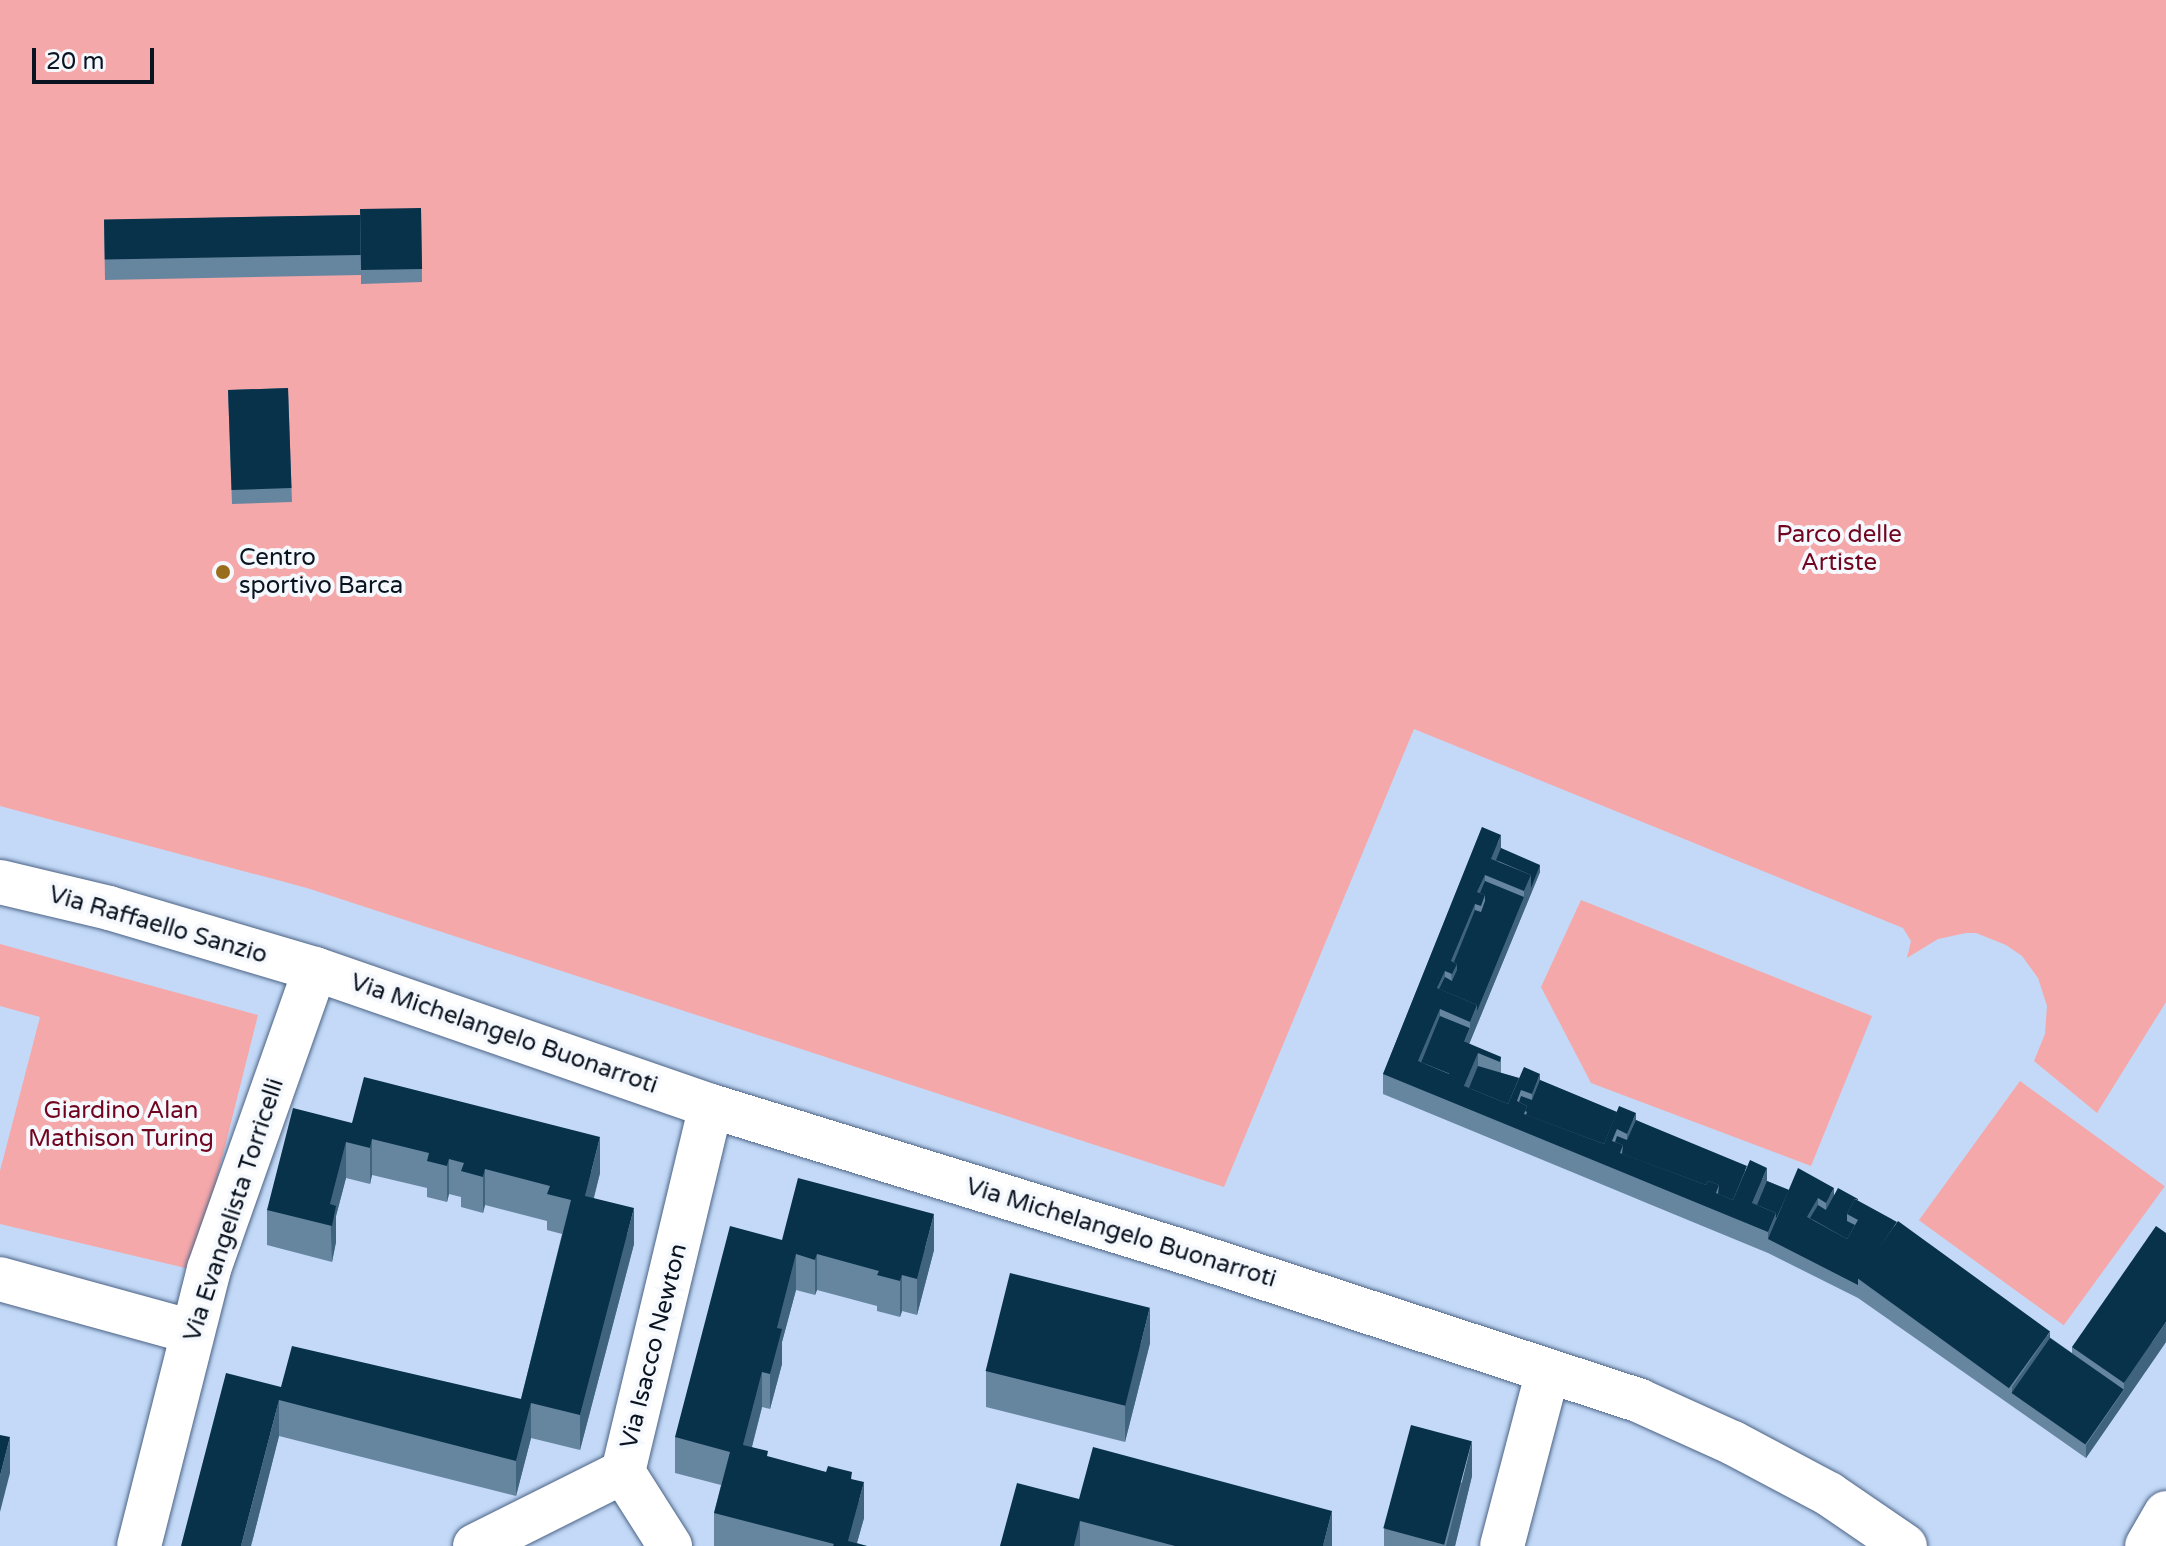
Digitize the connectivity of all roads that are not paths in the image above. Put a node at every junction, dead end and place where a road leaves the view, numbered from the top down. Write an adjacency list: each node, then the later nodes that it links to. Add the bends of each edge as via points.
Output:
1 (0, 882): 2 (street, Via Raffaello Sanzio)
2 (315, 969): 3 (street, Via Michelangelo Buonarroti); 5 (street, Via Evangelista Torricelli, via 209,1269)
3 (711, 1106): 6 (street, Via Michelangelo Buonarroti); 7 (street, Via Isacco Newton)
4 (0, 1279): 5 (street)
5 (192, 1332): 9 (street, Via Evangelista Torricelli)
6 (1548, 1371): 12 (street); 13 (street, Via Michelangelo Buonarroti, via 1640,1401 1733,1443 1829,1494)
7 (623, 1472): 10 (street, Via Isacco Newton); 11 (street)
8 (2166, 1513): 14 (street)
9 (139, 1546)
10 (475, 1546)
11 (670, 1546)
12 (1502, 1546)
13 (1905, 1546)
14 (2147, 1546)

